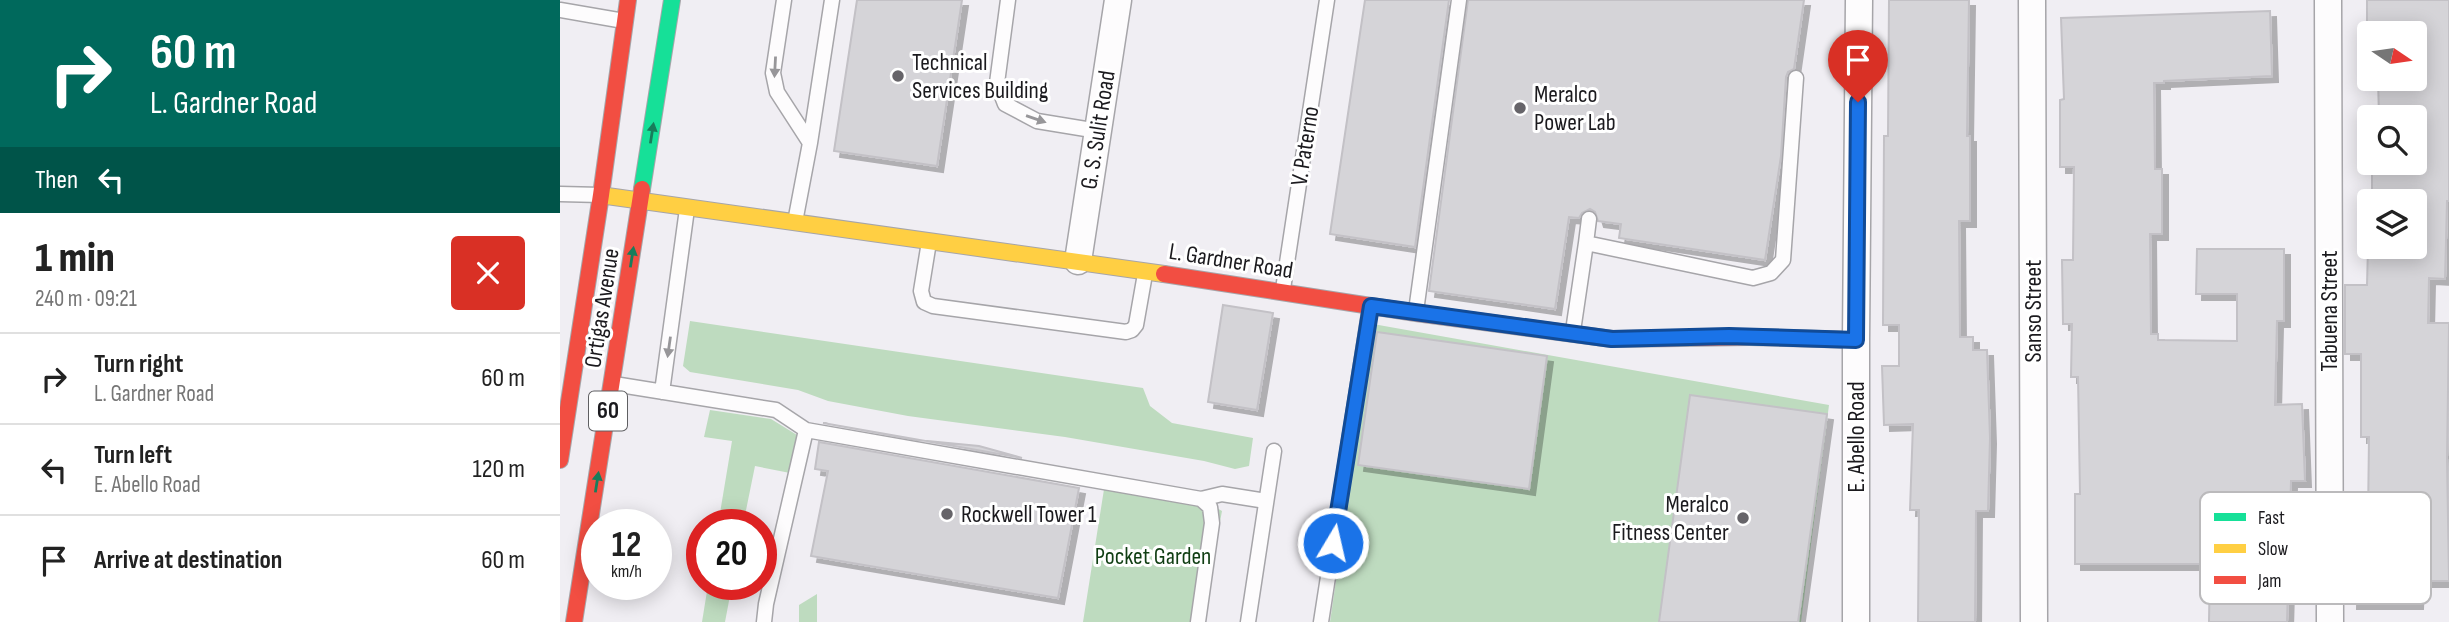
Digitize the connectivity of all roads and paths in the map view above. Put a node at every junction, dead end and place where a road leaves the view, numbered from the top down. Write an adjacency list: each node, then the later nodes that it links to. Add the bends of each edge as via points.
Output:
1 (628, 0): 13 (street, Ortigas Avenue / 60)
2 (672, 0): 19 (street, Ortigas Avenue / 60, one-way to 2)
3 (784, 0): 16 (lane, one-way to 16, via 773,73 777,92)
4 (832, 0): 16 (lane)
5 (1008, 0): 15 (lane, one-way to 15, via 997,83 1005,104 1037,121)
6 (1118, 0): 15 (street, G. S. Sulit Road)
7 (1327, 0): 27 (lane, V. Paterno)
8 (1459, 0): 29 (lane)
9 (1859, 0): 31 (street, E. Abello Road)
10 (2032, 0): 47 (street, Sanso Street)
11 (2328, 0): 37 (street, Tabuena Street)
12 (560, 10): 13 (lane)
13 (625, 21): 18 (street, Ortigas Avenue / 60)
14 (1797, 78): 24 (lane, via 1783,260 1771,273 1753,278)
15 (1098, 131): 25 (street, G. S. Sulit Road)
16 (810, 143): 22 (lane)
17 (560, 194): 18 (lane)
18 (601, 195): 19 (street, L. Gardner Road); 36 (street, Ortigas Avenue / 60)
19 (642, 201): 20 (street, L. Gardner Road); 32 (street, Ortigas Avenue / 60, one-way to 19)
20 (688, 206): 22 (street, L. Gardner Road); 33 (lane, one-way to 33)
21 (1589, 219): 24 (lane)
22 (795, 223): 23 (street, L. Gardner Road)
23 (930, 241): 25 (street, L. Gardner Road); 26 (lane, via 921,291 924,302 933,306 1126,332 1136,325)
24 (1586, 243): 30 (lane)
25 (1078, 261): 26 (street, L. Gardner Road)
26 (1145, 271): 27 (street, L. Gardner Road)
27 (1283, 292): 28 (street, L. Gardner Road)
28 (1371, 306): 29 (street, L. Gardner Road); 45 (lane)
29 (1416, 313): 30 (street, L. Gardner Road)
30 (1573, 334): 31 (street, L. Gardner Road, via 1612,339)
31 (1856, 340): 46 (street, E. Abello Road)
32 (612, 384): 33 (lane); 41 (street, Ortigas Avenue / 60, one-way to 32)
33 (662, 392): 34 (lane, via 776,410)
34 (806, 430): 38 (lane); 42 (lane)
35 (1274, 452): 39 (lane)
36 (560, 460)
37 (2330, 492)
38 (1201, 499): 39 (lane, via 1222,494); 43 (lane, via 1210,507 1212,523)
39 (1266, 501): 44 (lane)
40 (2330, 604): 48 (street, Tabuena Street)
41 (574, 622)
42 (764, 622)
43 (1198, 622)
44 (1248, 622)
45 (1321, 622)
46 (1856, 622)
47 (2034, 622)
48 (2330, 622)

